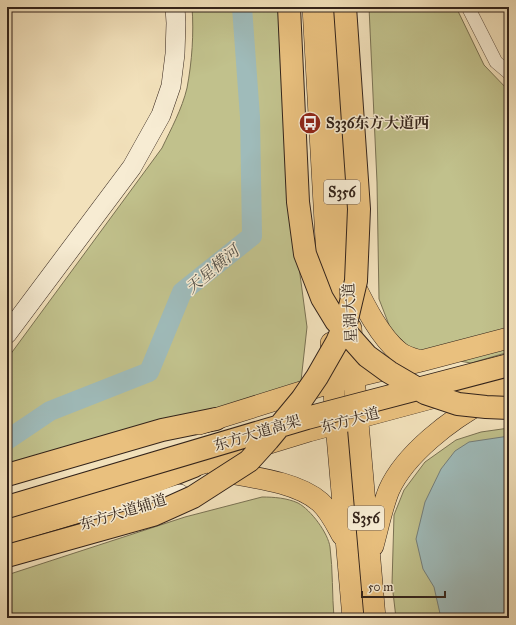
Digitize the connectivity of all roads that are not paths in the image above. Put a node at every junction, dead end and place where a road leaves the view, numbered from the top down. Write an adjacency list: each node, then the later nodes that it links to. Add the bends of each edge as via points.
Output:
1 (175, 7): 9 (street, via 175,54 171,86 161,115 132,167)
2 (289, 7): 17 (highway, bridge, via 298,202 305,254 322,298 336,322 367,356 425,393 458,404 486,407)
3 (313, 7): 10 (main road, 星湖大道 / S356)
4 (331, 7): 8 (main road, 星湖大道 / S356)
5 (345, 7): 33 (highway, bridge, via 359,209 356,281 345,325 317,377 249,461 193,497 153,515)
6 (468, 7): 7 (street, via 496,62)
7 (509, 73)
8 (347, 270): 13 (main road, via 364,306 384,335 399,352); 15 (main road, 星湖大道 / S356)
9 (7, 334)
10 (331, 334): 16 (main road, 星湖大道 / S356); 18 (main road)
11 (509, 338): 13 (main road)
12 (509, 350): 27 (highway, 东方大道高架, bridge, via 306,404)
13 (422, 362): 15 (main road)
14 (509, 365): 28 (highway, 东方大道高架, bridge, via 307,418)
15 (354, 377): 16 (main road); 20 (main road, 星湖大道 / S356)
16 (334, 382): 18 (main road); 22 (main road, 星湖大道 / S356)
17 (509, 390): 19 (highway); 34 (main road, via 467,410 424,444 398,473 389,490)
18 (304, 392): 21 (main road)
19 (458, 392): 20 (main road, 东方大道)
20 (358, 418): 22 (main road, 东方大道); 34 (main road, 星湖大道 / S356)
21 (216, 419): 25 (highway, via 162,430); 26 (main road)
22 (336, 424): 23 (main road, 东方大道); 31 (main road, 星湖大道 / S356)
23 (194, 466): 24 (main road); 29 (main road, 东方大道); 30 (highway, via 77,512)
24 (239, 475): 31 (main road, via 288,485 307,492 321,502); 32 (street, 东方大道辅道)
25 (7, 476)
26 (7, 479)
27 (7, 493)
28 (7, 507)
29 (7, 521)
30 (7, 533)
31 (346, 541): 35 (main road, 星湖大道 / S356)
32 (7, 546)
33 (7, 556)
34 (370, 558): 36 (main road, 星湖大道 / S356)
35 (353, 618)
36 (375, 618)

